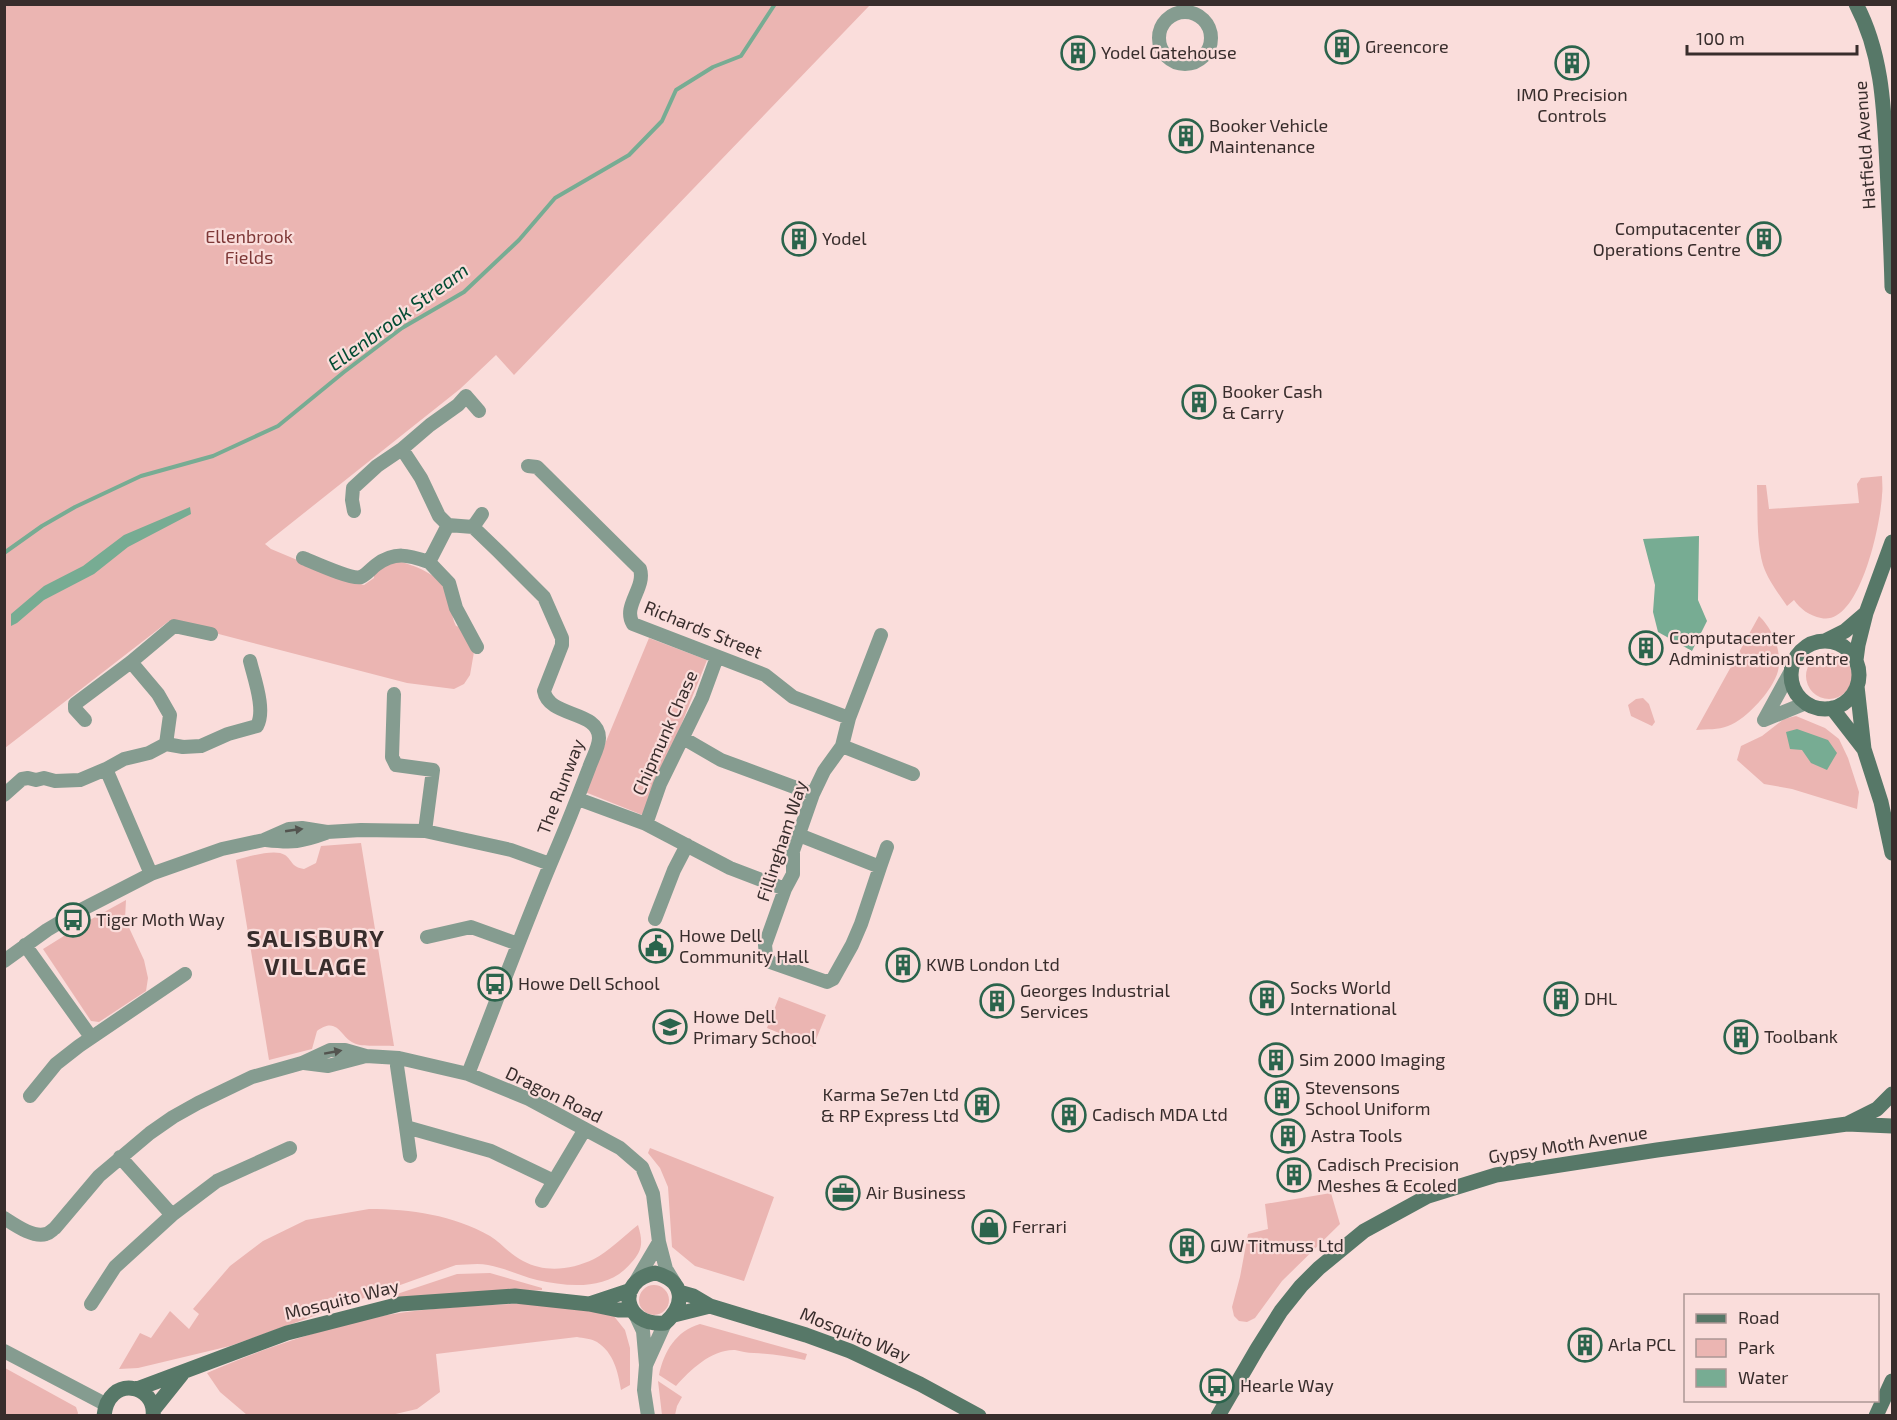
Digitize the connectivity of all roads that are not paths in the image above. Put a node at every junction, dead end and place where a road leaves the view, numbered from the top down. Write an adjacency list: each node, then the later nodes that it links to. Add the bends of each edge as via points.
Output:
1 (1205, 4): 4 (street)
2 (1856, 4): 5 (street, Hatfield Avenue, via 1875,51 1883,93)
3 (1185, 8): 4 (street); 4 (street, via 1167,19 1159,33 1162,51 1175,63 1192,64 1208,54 1211,36)
4 (1204, 20)
5 (1893, 287)
6 (479, 411): 7 (street, via 466,396)
7 (402, 450): 9 (street, via 353,488); 11 (street)
8 (528, 466): 21 (street, Richards Street, via 537,467 640,569 642,575 631,606 633,624)
9 (354, 511)
10 (482, 514): 12 (street)
11 (448, 525): 12 (street); 15 (street)
12 (473, 527): 40 (street, The Runway, via 544,597 562,638 544,691 549,702 598,729 599,740)
13 (1893, 542): 16 (street)
14 (303, 558): 15 (street, via 361,577 389,556)
15 (429, 562): 20 (street, via 449,583 456,608)
16 (1866, 613): 19 (street, via 1845,631); 22 (street)
17 (211, 634): 24 (street, via 174,626)
18 (881, 635): 30 (street, Fillingham Way)
19 (1825, 641): 22 (street, via 1845,647); 25 (street, via 1801,651)
20 (477, 647)
21 (717, 657): 30 (street, Richards Street, via 765,675 793,697); 32 (street, Chipmunk Chase)
22 (1856, 660): 26 (street)
23 (250, 661): 33 (street, via 261,709 257,726 201,746)
24 (131, 662): 31 (street, via 75,704); 33 (street, via 170,715)
25 (1792, 669): 28 (street, via 1794,687); 28 (street, via 1764,720)
26 (1857, 686): 29 (street, via 1851,697); 35 (street)
27 (394, 694): 42 (street, via 392,757 396,765 433,770)
28 (1806, 703): 29 (street)
29 (1832, 708): 35 (street)
30 (849, 718): 34 (street, Fillingham Way)
31 (85, 720)
32 (683, 738): 38 (street, via 721,760); 41 (street, Chipmunk Chase)
33 (166, 744): 36 (street)
34 (842, 746): 37 (street); 38 (street, Fillingham Way)
35 (1864, 748): 46 (street)
36 (106, 769): 39 (street, via 73,781 28,777); 49 (street)
37 (913, 774)
38 (813, 794): 43 (street, Fillingham Way)
39 (4, 795)
40 (578, 799): 41 (street); 47 (street, The Runway)
41 (646, 824): 44 (street)
42 (425, 831): 47 (street, via 511,850); 49 (street, via 289,829)
43 (799, 835): 48 (street); 50 (street, Fillingham Way, via 793,851 793,874)
44 (687, 845): 50 (street, via 730,868); 51 (street)
45 (887, 847): 48 (street)
46 (1893, 854)
47 (550, 864): 53 (street, The Runway)
48 (880, 867): 50 (street, Fillingham Way, via 852,945 833,979 827,982 770,962 766,955 765,945)
49 (151, 874): 54 (street, via 79,911)
50 (785, 889)
51 (655, 919)
52 (427, 937): 53 (street, via 471,927)
53 (518, 944): 59 (street, The Runway)
54 (25, 945): 55 (street); 57 (street)
55 (4, 961)
56 (185, 974): 57 (street)
57 (91, 1037): 61 (street, via 56,1064)
58 (399, 1058): 59 (street, Dragon Road); 65 (street); 69 (street, Dragon Road, via 330,1050 302,1063 252,1077 198,1103)
59 (468, 1074): 66 (street, Dragon Road, via 529,1099)
60 (1893, 1094): 62 (street); 63 (street, Gypsy Moth Avenue, via 1876,1109)
61 (30, 1096)
62 (1893, 1115)
63 (1847, 1124): 64 (street, Gypsy Moth Avenue); 91 (street, Gypsy Moth Avenue, via 1496,1175 1428,1196 1364,1232 1301,1286 1281,1311)
64 (1893, 1126)
65 (406, 1127): 68 (street); 70 (street, via 491,1151)
66 (585, 1129): 70 (street); 74 (street, Dragon Road, via 620,1148 642,1167 654,1194)
67 (290, 1148): 72 (street, via 217,1181)
68 (410, 1156)
69 (120, 1157): 72 (street); 73 (street, Dragon Road, via 46,1234 20,1228)
70 (555, 1181): 71 (street)
71 (542, 1201)
72 (172, 1215): 77 (street, via 115,1267)
73 (4, 1218)
74 (659, 1242): 75 (street); 76 (street, Dragon Road, via 666,1269)
75 (633, 1285): 76 (street, via 645,1275 655,1273 665,1275); 78 (street, Mosquito Way); 80 (street, via 629,1300)
76 (677, 1287): 79 (street, Mosquito Way); 81 (street, via 680,1303)
77 (91, 1304)
78 (589, 1304): 80 (street, Mosquito Way); 84 (street, Mosquito Way, via 515,1296 400,1304 287,1333)
79 (710, 1306): 81 (street, Mosquito Way); 90 (street, Mosquito Way, via 850,1351)
80 (634, 1313): 81 (street, via 649,1323); 83 (street, via 643,1331)
81 (670, 1319): 83 (street)
82 (4, 1351): 87 (street)
83 (646, 1365): 89 (street)
84 (182, 1374): 86 (street, Mosquito Way); 88 (street)
85 (1893, 1381): 92 (street)
86 (137, 1389): 87 (street, Mosquito Way, via 118,1390); 88 (street, via 148,1396)
87 (104, 1410)
88 (154, 1412)
89 (648, 1416)
90 (979, 1416)
91 (1218, 1416)
92 (1876, 1416)

